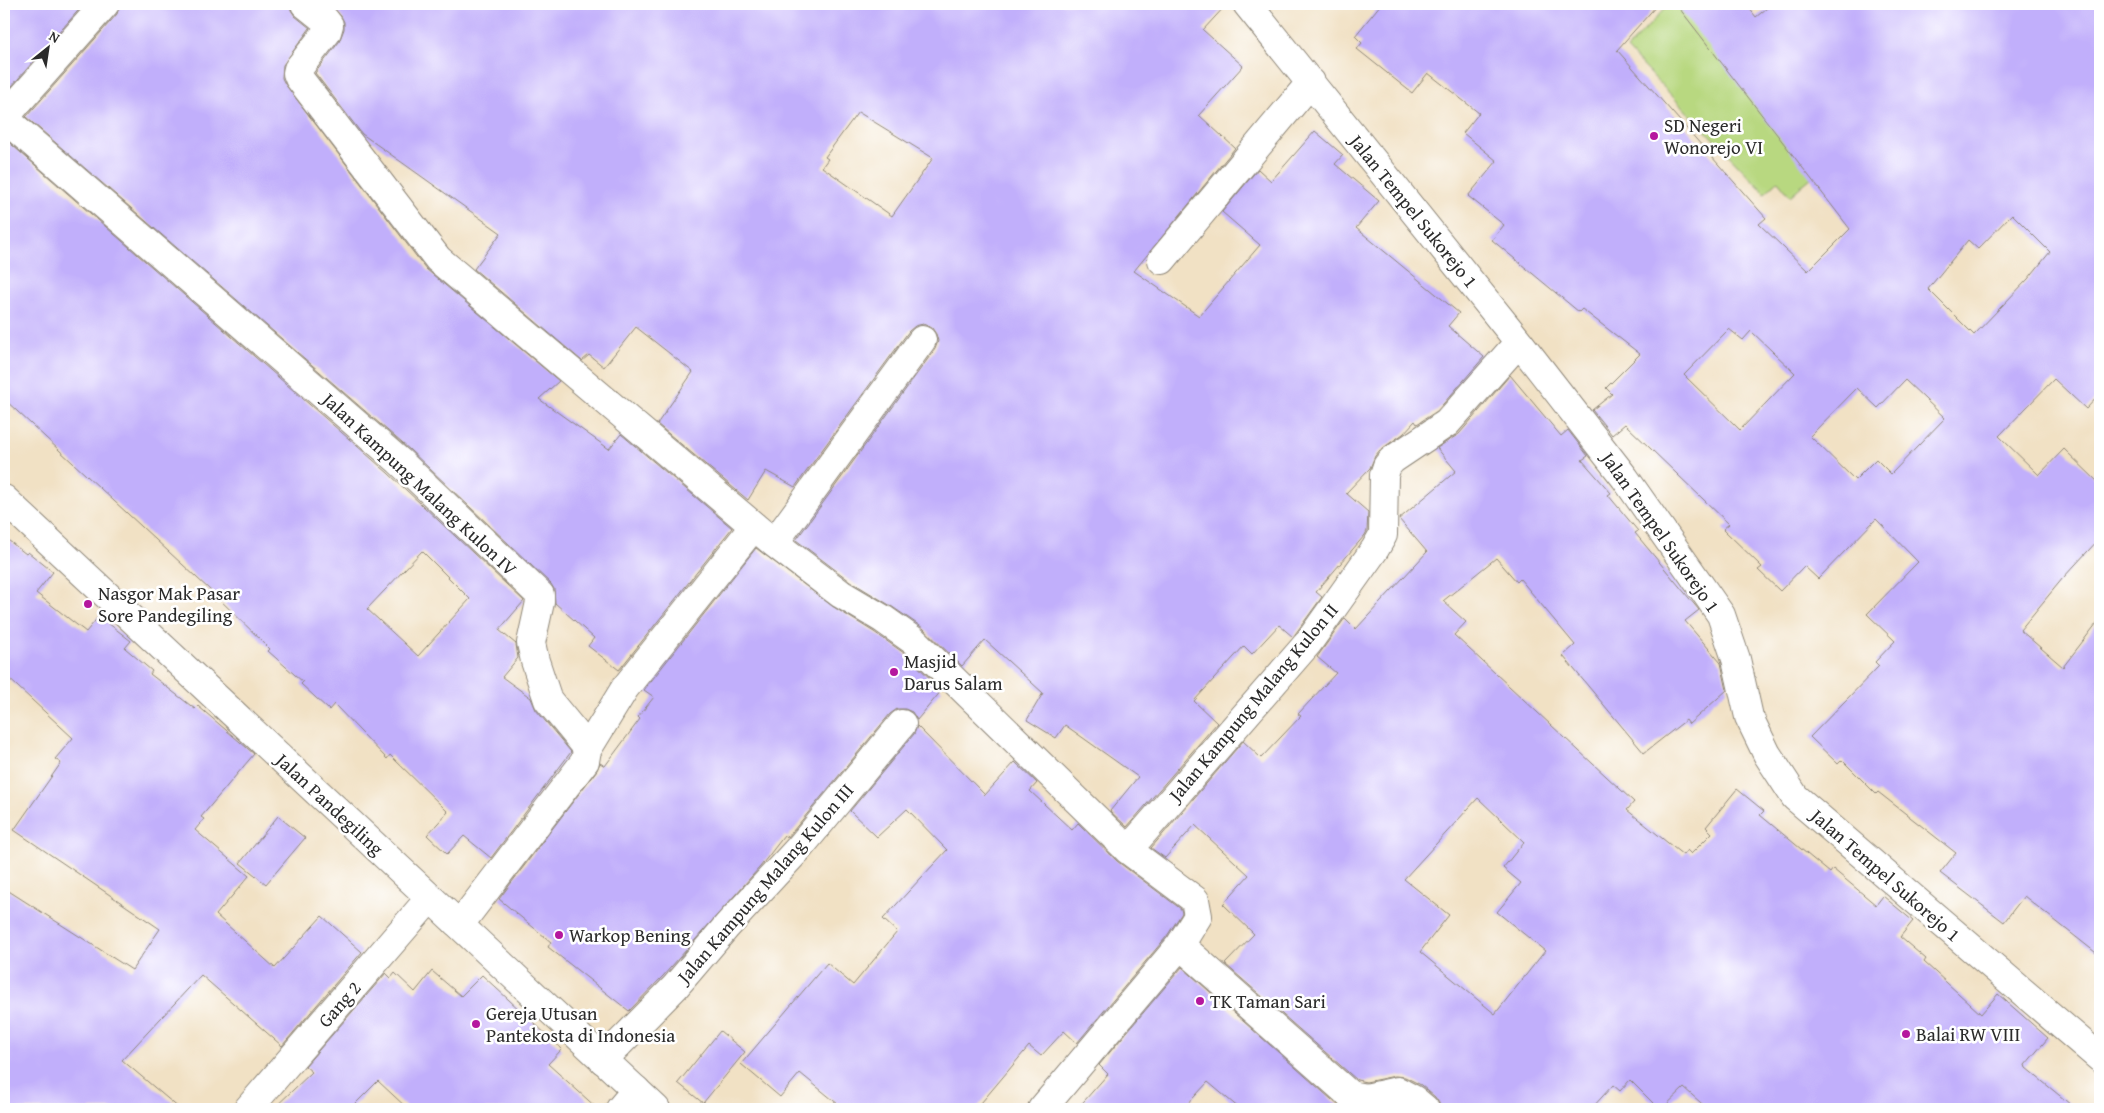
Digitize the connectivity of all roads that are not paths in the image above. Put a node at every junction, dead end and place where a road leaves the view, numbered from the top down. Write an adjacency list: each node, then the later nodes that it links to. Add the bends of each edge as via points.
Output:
1 (105, 4): 5 (street)
2 (304, 4): 10 (street, via 329,26 296,73 438,259)
3 (1247, 4): 4 (street, Jalan Tempel Sukorejo 1)
4 (1311, 82): 6 (street); 8 (street, Jalan Tempel Sukorejo 1)
5 (4, 118): 13 (street, Jalan Kampung Malang Kulon IV, via 399,461 540,595 531,643 538,669 548,700)
6 (1162, 260)
7 (922, 340): 11 (street)
8 (1519, 342): 14 (street, Jalan Kampung Malang Kulon II, via 1447,423 1387,466 1383,535 1375,549 1308,643); 18 (street, Jalan Tempel Sukorejo 1, via 1625,478 1721,615 1736,659 1749,717 1795,796)
9 (4, 500): 15 (street, Jalan Pandegiling)
10 (754, 526): 11 (street); 13 (street, via 626,688)
11 (774, 543): 14 (street, via 842,594 914,641)
12 (902, 724): 19 (street, Jalan Kampung Malang Kulon III, via 800,847 675,987)
13 (587, 750): 16 (street, via 585,761 467,915)
14 (1128, 850): 17 (street, via 1195,900 1198,916)
15 (430, 898): 16 (street, Jalan Pandegiling); 21 (street, Gang 2)
16 (456, 922): 19 (street, Jalan Pandegiling)
17 (1180, 945): 23 (street); 24 (street, via 1350,1095 1366,1098 1398,1092)
18 (2100, 1058)
19 (604, 1060): 20 (street, Jalan Pandegiling)
20 (628, 1100): 22 (street, Jalan Pandegiling)
21 (248, 1109)
22 (656, 1109)
23 (1042, 1109)
24 (1425, 1109)

